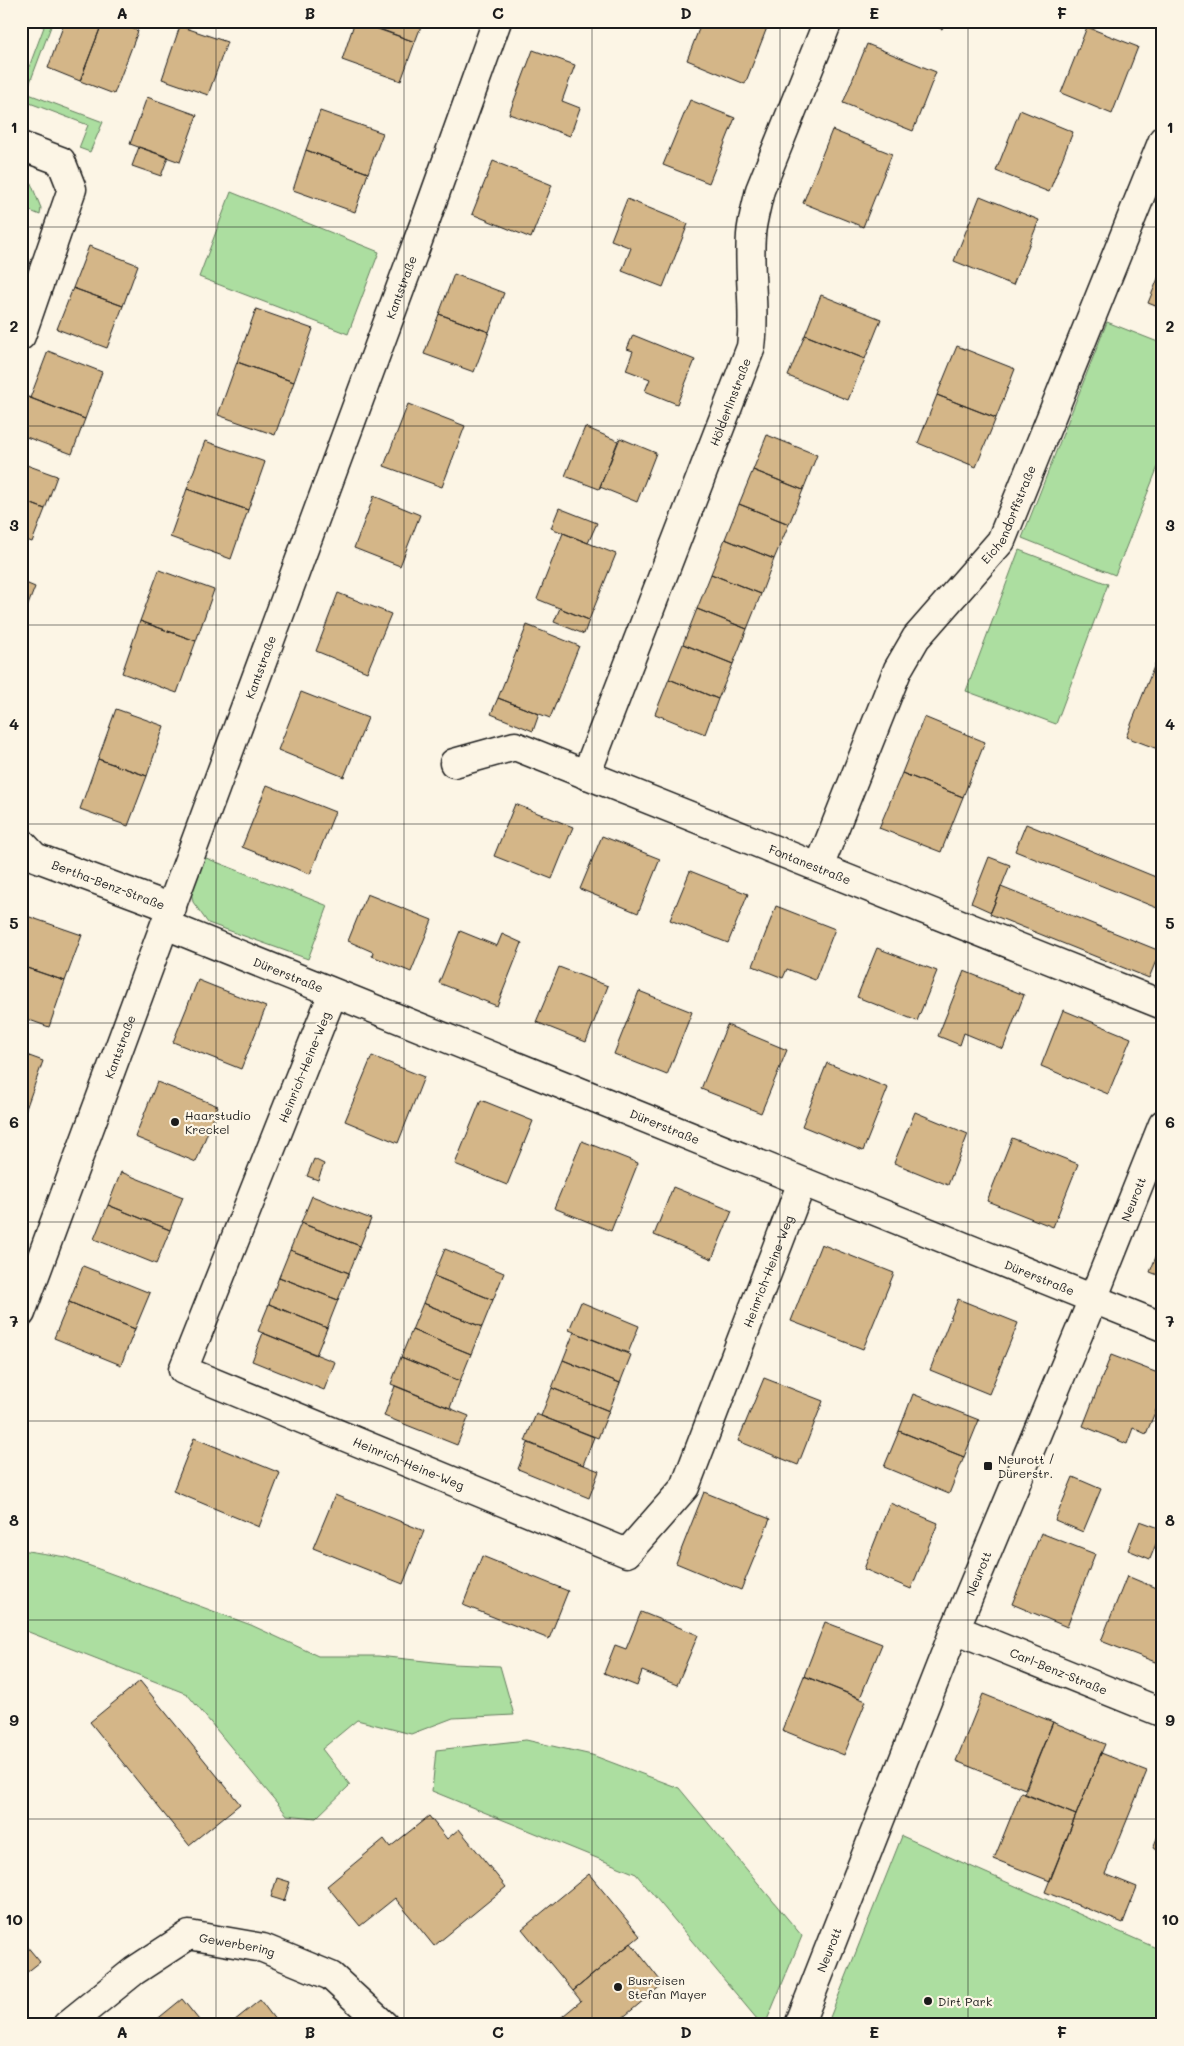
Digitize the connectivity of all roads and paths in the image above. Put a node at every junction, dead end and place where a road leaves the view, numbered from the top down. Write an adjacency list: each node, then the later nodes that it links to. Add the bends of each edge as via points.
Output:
1 (497, 21): 10 (street, Kantstraße)
2 (828, 21): 7 (street, Hölderlinstraße, via 760,190 751,235 755,321 748,356)
3 (1163, 140): 9 (street, Eichendorffstraße, via 1000,541 916,638 898,669)
4 (21, 146): 5 (street, via 61,161 72,189)
5 (21, 336)
6 (454, 763): 7 (street, Fontanestraße, via 516,746)
7 (586, 775): 9 (street, Fontanestraße)
8 (21, 842): 10 (street, Bertha-Benz-Straße, via 35,857)
9 (819, 867): 12 (street, Fontanestraße)
10 (169, 917): 11 (street, Dürerstraße); 16 (street, Kantstraße)
11 (333, 992): 14 (street, Dürerstraße); 14 (street, Heinrich-Heine-Weg, via 183,1370 627,1553 685,1487)
12 (1163, 1005)
13 (1163, 1124): 15 (street, Neurott)
14 (802, 1182): 15 (street, Dürerstraße)
15 (1093, 1299): 17 (street, Dürerstraße); 18 (street, Neurott)
16 (21, 1313)
17 (1163, 1327)
18 (955, 1629): 19 (street, Carl-Benz-Straße); 22 (street, Neurott)
19 (1163, 1713)
20 (67, 2025): 21 (street, Gewerbering, via 134,1971 189,1935 263,1948 331,1976)
21 (384, 2025)
22 (799, 2025)

